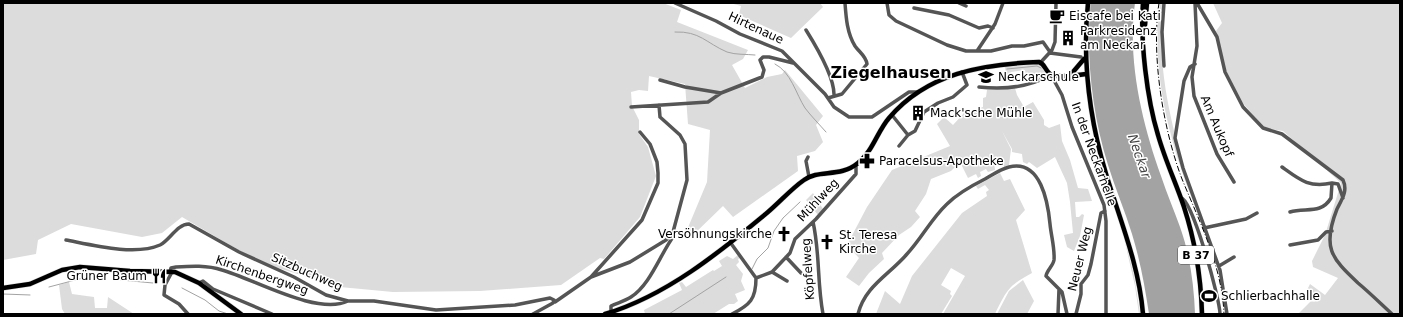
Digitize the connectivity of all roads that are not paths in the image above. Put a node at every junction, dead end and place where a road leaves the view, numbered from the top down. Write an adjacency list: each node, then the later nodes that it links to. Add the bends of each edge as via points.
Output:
1 (675, 3): 21 (street, Hirtenaue, via 740,34 782,50)
2 (845, 3): 32 (street, via 849,30 855,46 867,64 844,93)
3 (887, 3): 17 (street, via 889,15 898,22 951,47)
4 (959, 3): 12 (street)
5 (1003, 3): 14 (street)
6 (1056, 3): 18 (street, via 1055,42)
7 (1088, 3): 19 (main road)
8 (1143, 3): 16 (main road, B 37)
9 (1147, 3): 16 (main road, B 37)
10 (1164, 3): 23 (street)
11 (1196, 3): 22 (street, Am Aukopf, via 1197,46); 47 (street, via 1217,37 1225,72 1242,105 1263,128 1282,134 1342,179 1345,188)
12 (966, 6)
13 (914, 8): 14 (street, via 949,16 979,28)
14 (993, 28): 17 (street)
15 (806, 30): 32 (street, via 820,54 834,88)
16 (1143, 37): 46 (main road, B 37, via 1154,123)
17 (977, 52): 18 (street, via 1043,42)
18 (1050, 52): 19 (street); 20 (street)
19 (1083, 57): 25 (main road); 26 (main road)
20 (1041, 62): 24 (main road, via 994,65); 27 (main road)
21 (794, 63): 31 (street, via 763,57 760,60 764,70 762,76); 33 (street, Hirtenaue)
22 (1194, 64): 44 (street, Am Aukopf, via 1192,85 1197,106 1217,154); 52 (street, via 1184,80 1176,138 1183,168)
23 (1164, 66)
24 (962, 72): 30 (main road); 38 (street, via 966,85 953,97 924,112 916,130)
25 (1073, 72): 26 (main road); 27 (main road)
26 (1086, 74): 27 (main road); 87 (main road, via 1095,136 1133,259)
27 (1051, 75): 29 (street, via 1030,84 997,88); 48 (street, In der Neckarhelle, via 1062,95)
28 (660, 80): 31 (street)
29 (979, 87)
30 (917, 92): 33 (street, Hirtenaue, via 909,92 875,116 863,118 846,116 834,107); 36 (main road)
31 (721, 93): 34 (street, via 710,102)
32 (834, 96): 33 (street)
33 (828, 98)
34 (659, 105): 35 (street); 54 (street, via 660,117 680,135 685,144 687,180)
35 (631, 107)
36 (892, 115): 38 (street); 41 (main road, via 867,154)
37 (640, 132): 64 (street, via 649,141 655,157 658,183 640,223)
38 (908, 135): 39 (street)
39 (899, 146)
40 (808, 156): 43 (street, via 806,161)
41 (856, 165): 43 (main road, via 840,172); 51 (street, Mühlweg, via 855,175)
42 (1282, 166): 45 (street, via 1296,178 1311,185)
43 (809, 177): 56 (main road)
44 (1234, 182)
45 (1332, 183): 47 (street, via 1338,184); 49 (street, via 1331,198 1324,206 1316,210)
46 (1181, 198): 88 (main road, B 37, via 1197,258); 89 (street, via 1187,202 1197,228 1215,285)
47 (1343, 198): 53 (street)
48 (1105, 211): 85 (street, Neuer Weg, via 1101,213 1089,272 1081,284); 86 (street, In der Neckarhelle)
49 (1290, 212)
50 (1257, 214): 52 (street, via 1246,219)
51 (813, 222): 59 (street, Mühlweg, via 795,239 792,251); 81 (street, Köpfelweg, via 818,242)
52 (1204, 228): 60 (street)
53 (1332, 231): 57 (street, via 1326,232 1318,240); 91 (street, via 1330,246 1335,261)
54 (672, 234): 64 (street, via 630,262); 73 (street, via 673,237 659,262 638,291 630,298 611,306)
55 (66, 240): 70 (street, Sitzbuchweg, via 84,245 148,249 163,243 180,227 189,224 326,295)
56 (730, 242): 65 (street); 73 (main road, via 661,290)
57 (1290, 245)
58 (1234, 257): 60 (street)
59 (786, 258): 62 (street, Mühlweg); 63 (street)
60 (1219, 266): 90 (street)
61 (171, 272): 67 (main road, via 182,274); 68 (main road, via 80,267 62,270 30,284); 70 (street, Kirchenbergweg, via 171,268 176,267 209,267 248,278 286,295 311,302 327,305); 74 (street, via 164,295 179,304)
62 (772, 272): 65 (street, Mühlweg); 66 (street)
63 (801, 273)
64 (591, 277): 71 (street)
65 (756, 278): 80 (street, via 752,299 745,307)
66 (787, 281)
67 (199, 283): 75 (main road); 76 (street, via 203,281 216,290)
68 (3, 288)
69 (1060, 289): 82 (street, via 1046,276 1054,262 1054,254 1048,209 1042,188 1033,173 1022,168 1010,167 963,191 946,204 903,259 872,286 862,300); 83 (street, Neuer Weg); 84 (street, Neuer Weg)
70 (348, 301): 72 (street, Sitzbuchweg, via 374,301)
71 (555, 302): 72 (street, Sitzbuchweg, via 552,298 515,305); 78 (street)
72 (436, 310): 77 (street)
73 (613, 313): 79 (main road)
74 (188, 314)
75 (241, 314)
76 (272, 314)
77 (431, 314)
78 (533, 314)
79 (605, 314)
80 (732, 314)
81 (823, 314)
82 (858, 314)
83 (1058, 314)
84 (1067, 314)
85 (1076, 314)
86 (1106, 314)
87 (1143, 314)
88 (1202, 314)
89 (1220, 314)
90 (1227, 314)
91 (1392, 314)

